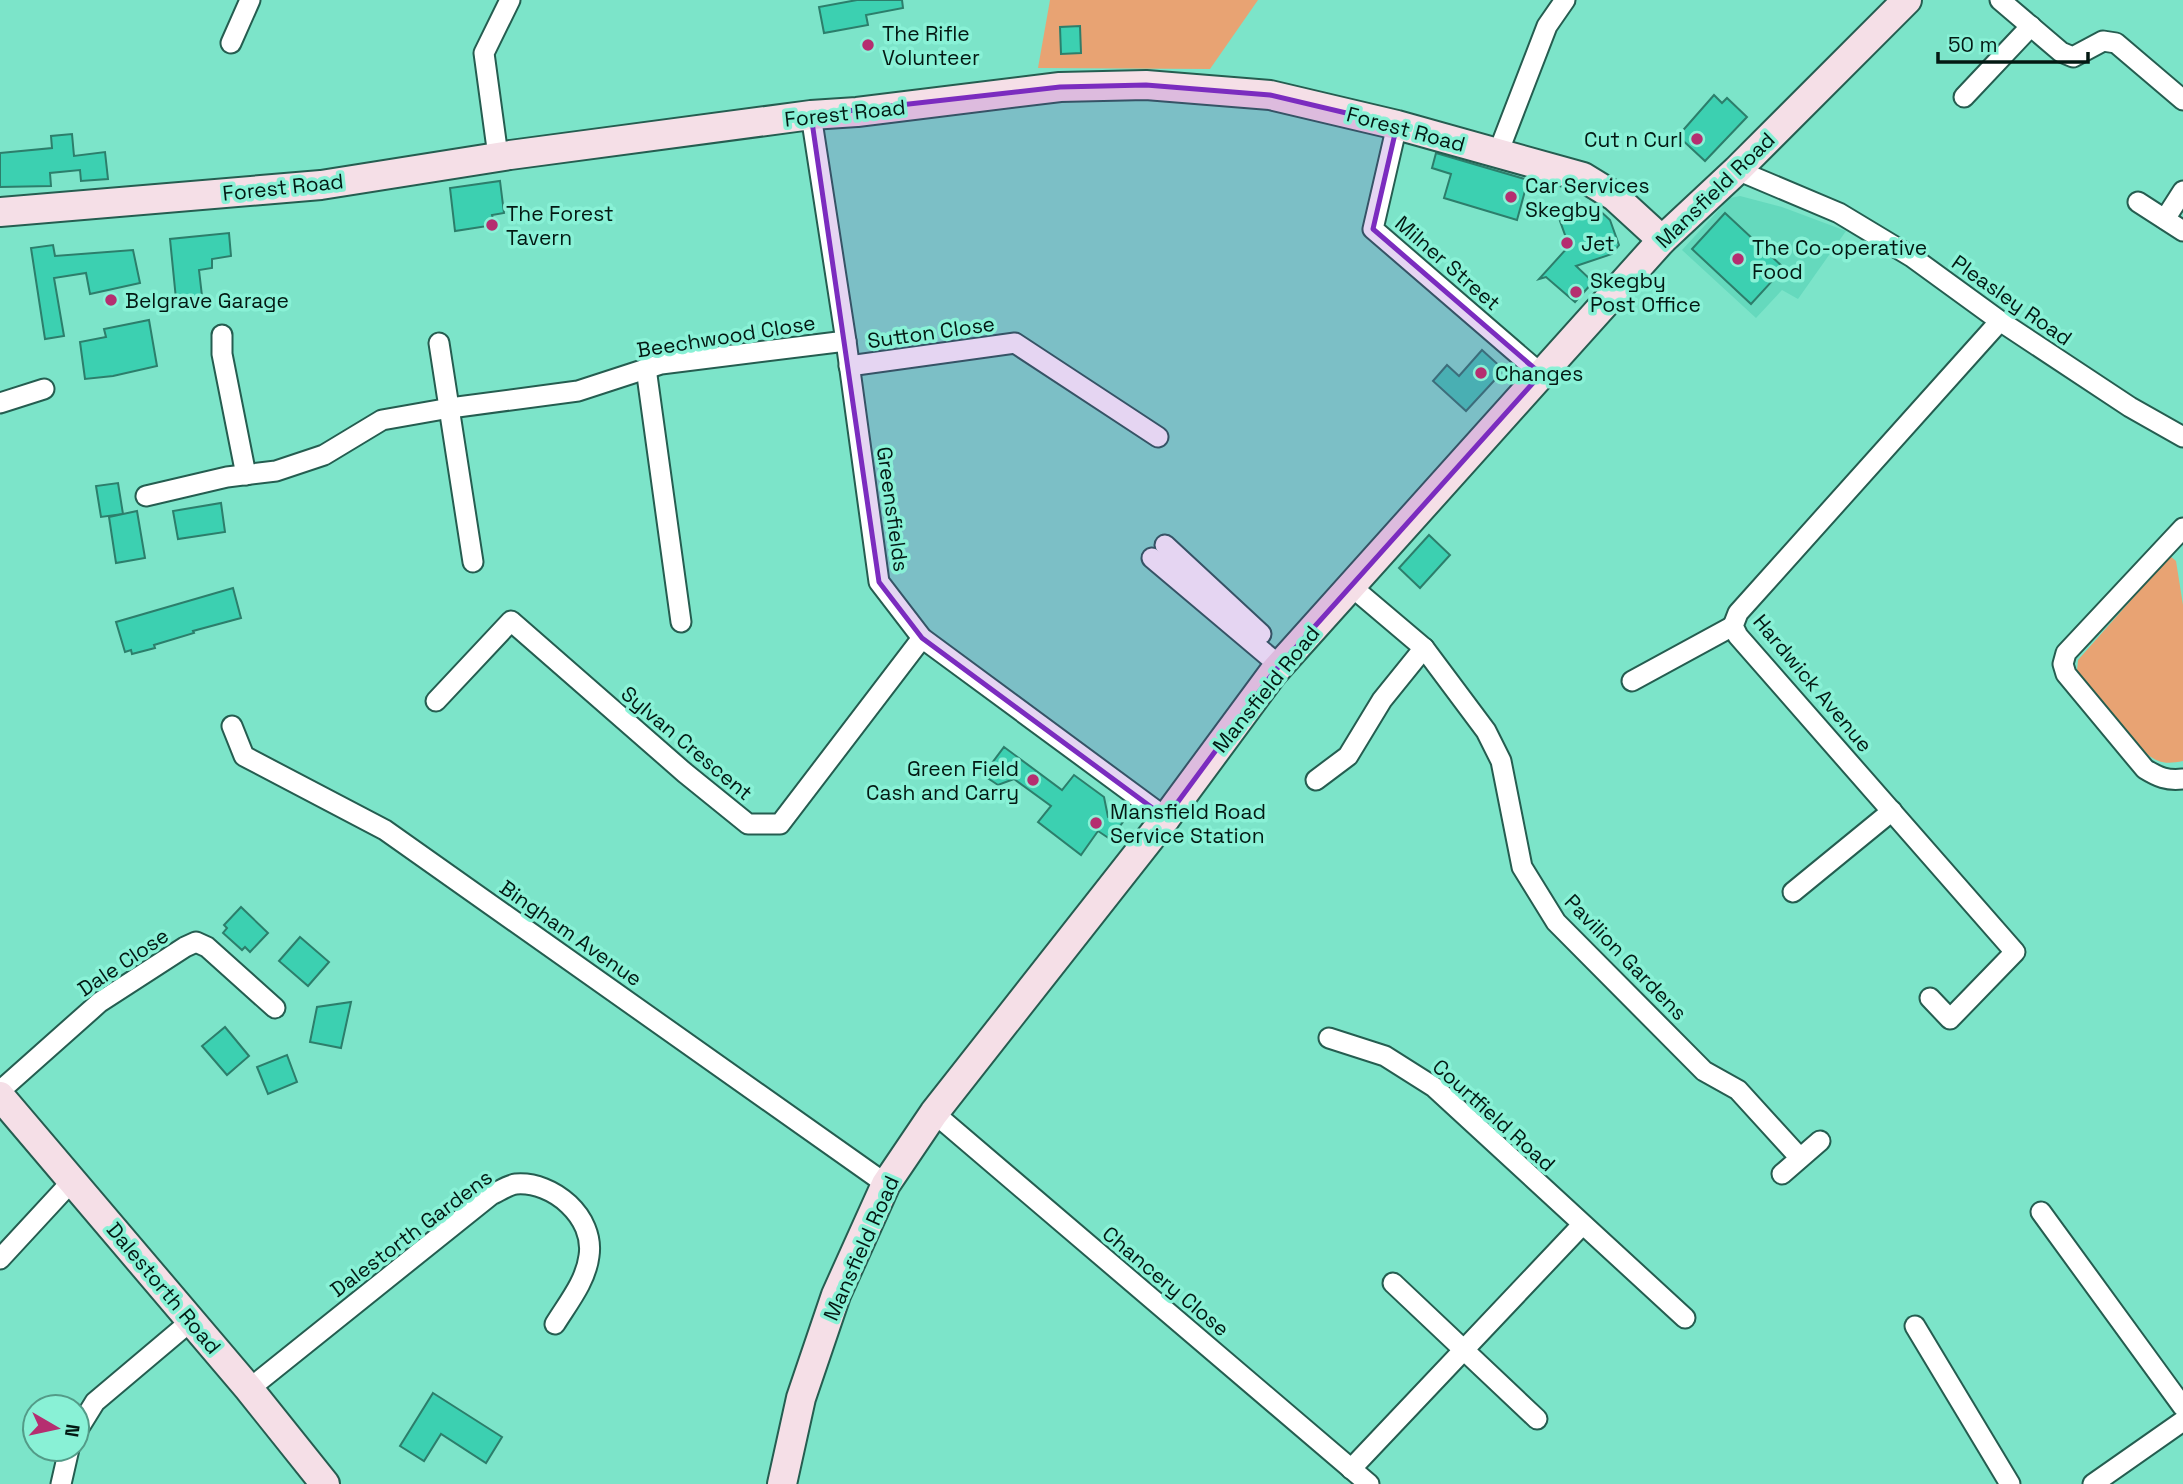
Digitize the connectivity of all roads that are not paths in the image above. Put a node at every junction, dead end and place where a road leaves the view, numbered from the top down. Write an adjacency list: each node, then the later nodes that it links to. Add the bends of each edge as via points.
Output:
1 (250, 0): 7 (street)
2 (510, 0): 13 (street, via 484,53)
3 (1565, 0): 12 (street, via 1547,26)
4 (1907, 0): 14 (street, Mansfield Road)
5 (2000, 0): 6 (street)
6 (2031, 26): 8 (street); 9 (street, via 2073,57 2103,41 2116,43)
7 (231, 43)
8 (1965, 97)
9 (2183, 100)
10 (811, 115): 11 (street, Forest Road, via 1060,87 1146,85 1270,95); 13 (street, Forest Road); 23 (street, Greensfields)
11 (1397, 125): 12 (street, Forest Road); 27 (street, Milner Street, via 1373,229)
12 (1498, 153): 20 (street, Forest Road, via 1583,177 1614,196)
13 (498, 156): 17 (street, Forest Road, via 321,185)
14 (1737, 170): 20 (street, Mansfield Road); 21 (street, Pleasley Road, via 1839,213 1912,257)
15 (2183, 191): 18 (street)
16 (2138, 202): 18 (street)
17 (0, 212)
18 (2165, 219): 19 (street)
19 (2183, 231)
20 (1661, 240): 27 (street, Mansfield Road)
21 (2000, 321): 31 (street, Pleasley Road, via 2130,407); 40 (street, Hardwick Avenue, via 1738,613)
22 (222, 335): 33 (street)
23 (846, 341): 25 (street, Greensfields); 26 (street, Beechwood Close)
24 (439, 342): 30 (street)
25 (849, 366): 32 (street, Sutton Close, via 1015,343); 41 (street, Greensfields, via 879,582)
26 (646, 368): 30 (street, Beechwood Close, via 578,391); 39 (street)
27 (1541, 374): 38 (street, Mansfield Road)
28 (44, 389): 29 (street)
29 (0, 402)
30 (450, 408): 33 (street, Beechwood Close, via 382,420 324,455 276,471); 37 (street)
31 (2183, 436)
32 (1158, 437)
33 (246, 475): 34 (street, Beechwood Close)
34 (146, 496)
35 (2183, 528): 47 (street, via 2066,653 2063,664 2066,674 2144,769 2157,777)
36 (1159, 552): 43 (street)
37 (473, 562)
38 (1352, 587): 42 (street, Pavilion Gardens); 43 (street, Mansfield Road)
39 (681, 622)
40 (1734, 626): 44 (street); 49 (street, Hardwick Avenue)
41 (922, 638): 45 (street, Sylvan Crescent, via 780,824 748,824 511,621); 50 (street, Greensfields)
42 (1424, 648): 48 (street, via 1382,700 1348,756); 58 (street, Pavilion Gardens, via 1486,731 1501,761 1522,867 1556,922 1704,1071 1738,1090)
43 (1284, 662): 50 (street, Mansfield Road)
44 (1632, 681)
45 (436, 701)
46 (232, 726): 61 (street, Bingham Avenue, via 244,756 385,830)
47 (2183, 779)
48 (1316, 780)
49 (1892, 811): 51 (street); 52 (street, Hardwick Avenue, via 2015,952 1950,1019)
50 (1166, 818): 56 (street, Mansfield Road)
51 (1793, 892)
52 (1930, 998)
53 (275, 1008): 55 (street, Dale Close, via 196,942 100,1002)
54 (1329, 1038): 63 (street, Courtfield Road, via 1385,1056 1434,1087)
55 (0, 1093): 60 (street, Dalestorth Road)
56 (934, 1113): 61 (street, Mansfield Road); 77 (street, Chancery Close)
57 (1820, 1141): 58 (street)
58 (1800, 1158): 59 (street)
59 (1782, 1174)
60 (73, 1180): 64 (street); 67 (street, Dalestorth Road)
61 (886, 1184): 80 (street, Mansfield Road, via 836,1294 801,1398)
62 (2041, 1212): 72 (street)
63 (1582, 1225): 66 (street, Courtfield Road); 70 (street)
64 (0, 1259)
65 (1393, 1283): 70 (street)
66 (1685, 1318)
67 (191, 1321): 71 (street, Dalestorth Road); 73 (street)
68 (555, 1324): 71 (street, Dalestorth Gardens, via 587,1268 587,1230 561,1198 544,1188 515,1184 491,1195)
69 (1915, 1326): 82 (street)
70 (1464, 1350): 74 (street); 77 (street)
71 (249, 1389): 79 (street, Dalestorth Road)
72 (2183, 1407)
73 (91, 1408)
74 (1537, 1419)
75 (2183, 1421): 83 (street)
76 (66, 1463): 78 (street)
77 (1351, 1469): 81 (street, Chancery Close)
78 (61, 1484)
79 (325, 1484)
80 (782, 1484)
81 (1369, 1484)
82 (2010, 1484)
83 (2093, 1484)

